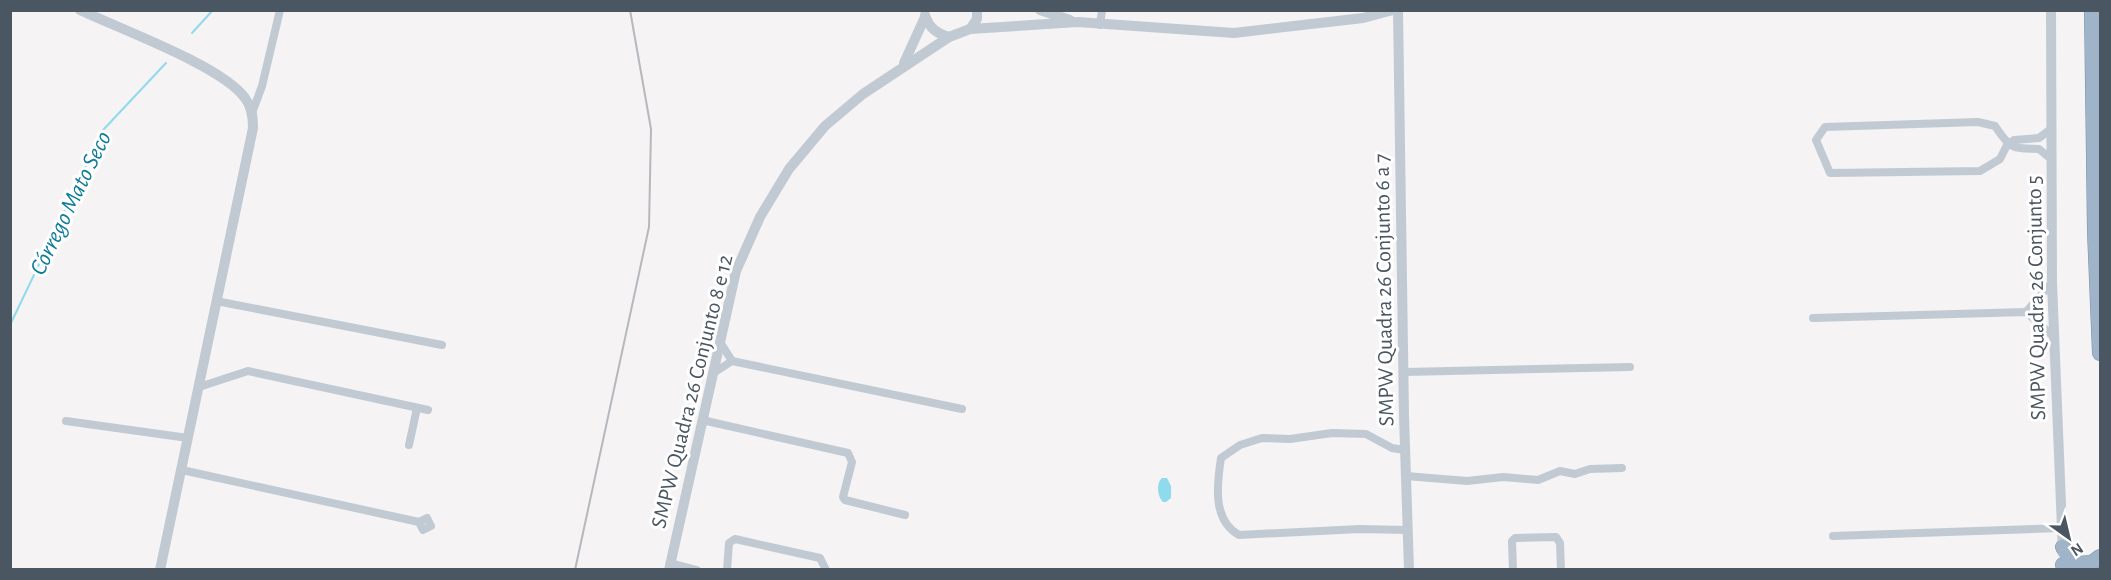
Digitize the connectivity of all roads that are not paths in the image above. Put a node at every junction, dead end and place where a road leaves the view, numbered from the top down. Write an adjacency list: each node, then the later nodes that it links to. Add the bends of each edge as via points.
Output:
1 (80, 10): 17 (street, via 224,76 247,99)
2 (280, 10): 17 (street)
3 (977, 10): 14 (street)
4 (1040, 10): 12 (street)
5 (1102, 10): 13 (street)
6 (1393, 10): 11 (street)
7 (1398, 10): 31 (street, SMPW Quadra 26 Conjunto 6 a 7)
8 (2048, 10): 18 (street, SMPW Quadra 26 Conjunto 5)
9 (2092, 10): 28 (highway)
10 (925, 14): 15 (street, via 930,27); 16 (street, SMPW Quadra 26 Conjunto 8 e 12, via 912,50)
11 (1362, 14): 13 (street, via 1234,33)
12 (1078, 22): 13 (street); 14 (street, SMPW Quadra 26 Conjunto 8 e 12)
13 (1100, 25)
14 (970, 30): 15 (street, SMPW Quadra 26 Conjunto 8 e 12)
15 (949, 37): 16 (street, SMPW Quadra 26 Conjunto 8 e 12)
16 (901, 66): 26 (street, SMPW Quadra 26 Conjunto 8 e 12, via 825,126 789,169 760,217 736,271)
17 (252, 113): 22 (street, via 253,128)
18 (2051, 129): 19 (street, via 2039,138 2014,140); 20 (street, SMPW Quadra 26 Conjunto 5)
19 (2007, 145): 19 (street, via 1995,126 1978,122 1825,127 1816,140 1830,173 1980,171 2000,159); 20 (street, via 2039,149)
20 (2051, 159): 21 (street, SMPW Quadra 26 Conjunto 5)
21 (2052, 283): 23 (street); 25 (street, SMPW Quadra 26 Conjunto 5)
22 (216, 301): 27 (street); 33 (street)
23 (2026, 312): 24 (street); 25 (street)
24 (1813, 318)
25 (2054, 337): 47 (street, SMPW Quadra 26 Conjunto 5)
26 (719, 342): 29 (street); 32 (street, SMPW Quadra 26 Conjunto 8 e 12)
27 (441, 345)
28 (2100, 353)
29 (732, 361): 32 (street); 35 (street)
30 (1630, 367): 31 (street)
31 (1405, 372): 41 (street, SMPW Quadra 26 Conjunto 6 a 7)
32 (712, 374): 37 (street, SMPW Quadra 26 Conjunto 8 e 12)
33 (199, 387): 34 (street, via 248,371); 39 (street)
34 (417, 408): 36 (street); 40 (street)
35 (962, 409)
36 (428, 410)
37 (702, 420): 45 (street, via 848,453 852,462 845,500); 53 (street, SMPW Quadra 26 Conjunto 8 e 12)
38 (66, 421): 39 (street)
39 (188, 438): 43 (street)
40 (409, 445)
41 (1405, 450): 44 (street, SMPW Quadra 26 Conjunto 6 a 7); 48 (street, via 1360,433 1262,438 1240,445 1221,458 1217,484 1222,518 1239,535 1360,528)
42 (1622, 468): 44 (street, via 1590,468 1575,474 1560,471 1538,480 1503,477 1467,481)
43 (182, 470): 46 (street); 55 (street)
44 (1406, 476): 48 (street, SMPW Quadra 26 Conjunto 6 a 7)
45 (904, 514)
46 (419, 522)
47 (2061, 528): 49 (street); 50 (street, SMPW Quadra 26 Conjunto 5)
48 (1407, 530): 59 (street, SMPW Quadra 26 Conjunto 6 a 7)
49 (1833, 536)
50 (2063, 547): 52 (highway); 54 (street, SMPW Quadra 26 Conjunto 5)
51 (2100, 556): 52 (highway)
52 (2080, 566): 54 (highway)
53 (669, 567): 56 (street)
54 (2063, 567)
55 (160, 570)
56 (697, 570)
57 (727, 570): 58 (street, via 729,543 735,539 820,558)
58 (826, 570)
59 (1409, 570)
60 (1513, 570): 61 (street, via 1515,538 1556,537 1560,543)
61 (1561, 570)

